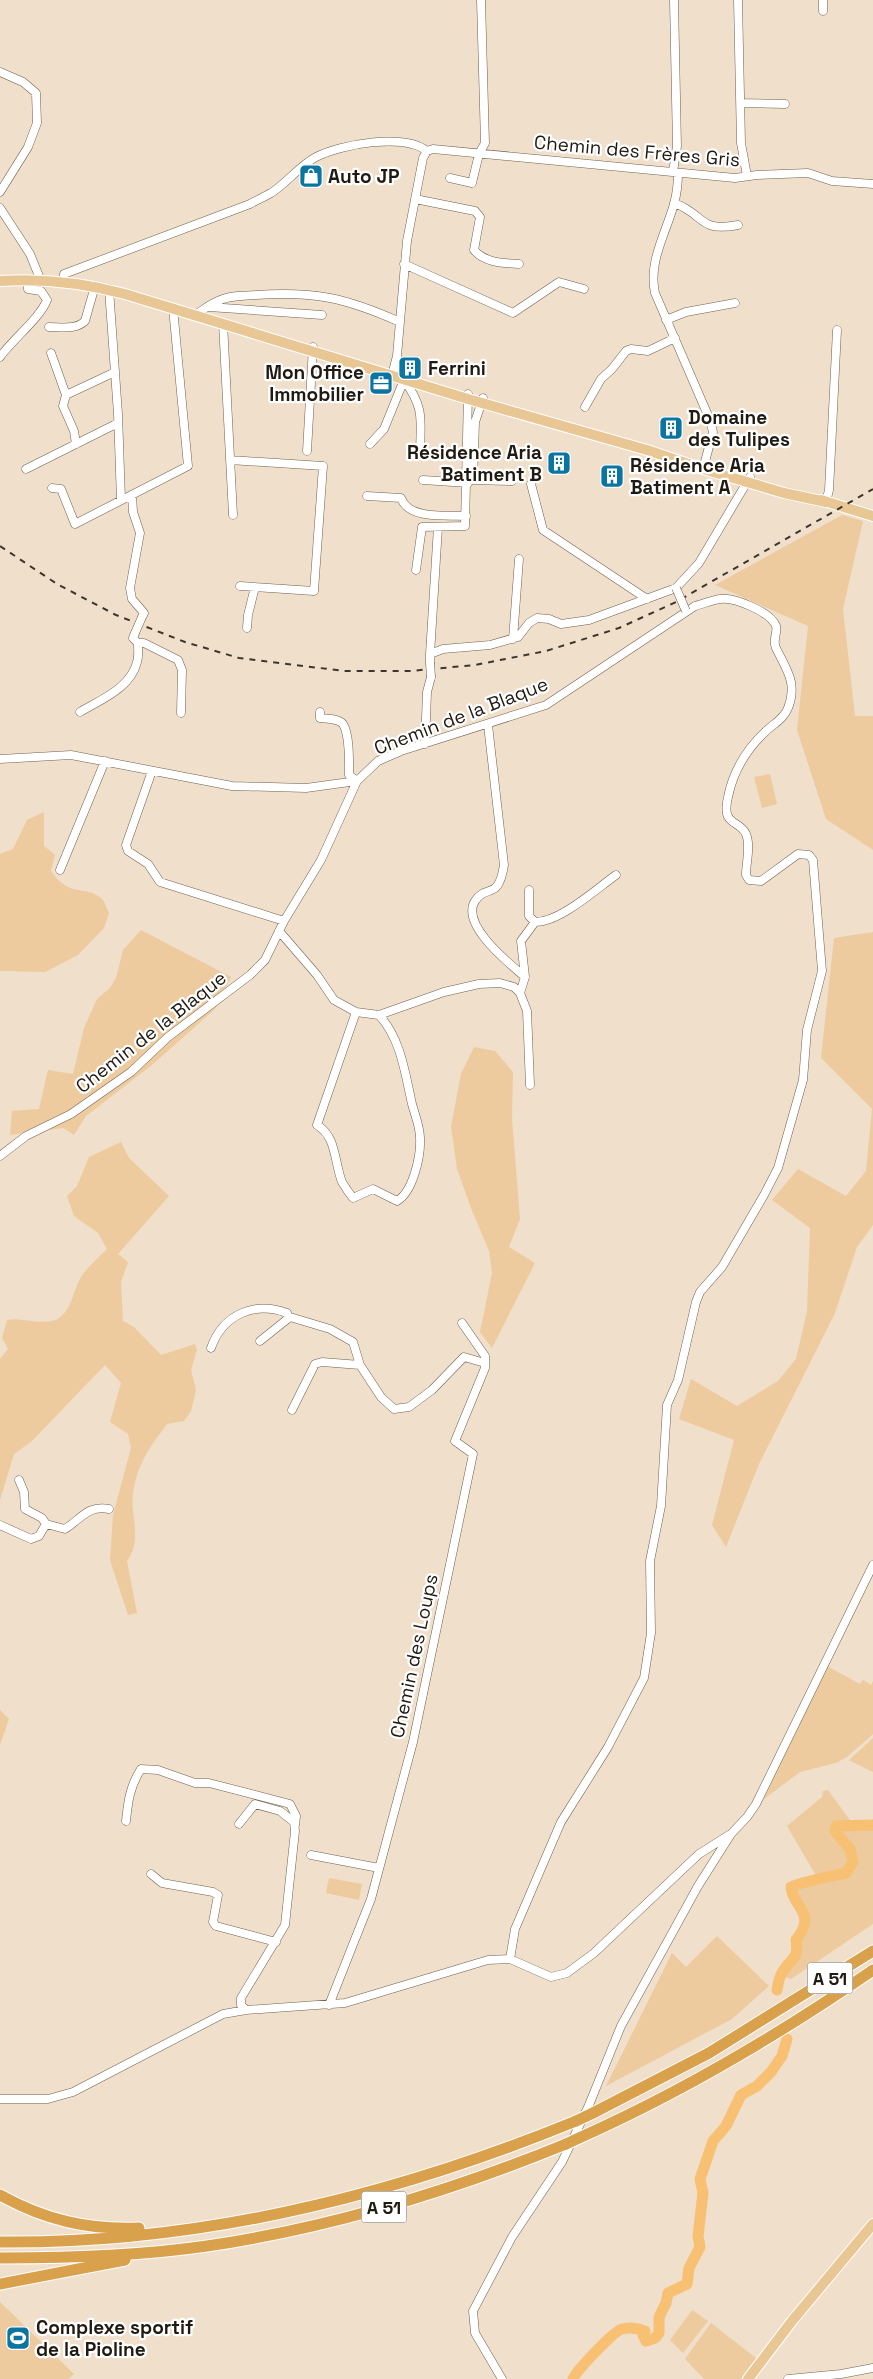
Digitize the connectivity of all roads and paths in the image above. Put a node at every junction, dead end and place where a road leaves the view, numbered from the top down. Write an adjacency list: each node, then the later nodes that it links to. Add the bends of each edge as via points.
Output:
1 (481, 0): 10 (street, via 485,143)
2 (674, 0): 11 (street)
3 (738, 0): 7 (street)
4 (823, 0): 5 (street)
5 (823, 11)
6 (0, 72): 15 (street, via 23,82 36,93 36,122 28,147)
7 (740, 103): 8 (street); 12 (street)
8 (785, 104)
9 (427, 151): 10 (street, Chemin des Frères Gris); 16 (street); 25 (street, Chemin des Frères Gris, via 421,146 389,140 335,149 315,157 271,193 250,204 64,274)
10 (480, 154): 11 (street, Chemin des Frères Gris); 13 (street, via 472,183)
11 (676, 172): 12 (street, Chemin des Frères Gris, via 735,178); 17 (street)
12 (747, 176): 14 (street, Chemin des Frères Gris, via 808,173 832,181)
13 (450, 178)
14 (873, 184)
15 (0, 192)
16 (414, 199): 20 (street); 21 (street, via 475,212 480,217 474,250 479,256)
17 (674, 204): 19 (street, via 709,226 720,228); 34 (street, via 652,279)
18 (0, 208): 24 (street, via 30,254)
19 (738, 224)
20 (404, 264): 27 (street, via 513,313 560,282); 35 (street)
21 (519, 264)
22 (28, 280): 23 (main road); 24 (main road); 42 (street, via 28,289 42,291 48,300)
23 (0, 281)
24 (41, 281): 25 (main road)
25 (63, 282): 26 (main road)
26 (95, 286): 28 (main road); 37 (street, via 82,325)
27 (584, 289)
28 (109, 290): 31 (main road); 43 (street)
29 (735, 303): 34 (street, via 686,312)
30 (208, 306): 32 (street); 33 (street); 35 (street, via 234,297 284,293 323,295 362,305)
31 (172, 308): 32 (main road); 63 (street, via 188,466)
32 (195, 314): 36 (main road)
33 (322, 315)
34 (666, 320): 39 (street)
35 (400, 322): 44 (street, via 397,356)
36 (223, 323): 40 (main road); 54 (street)
37 (49, 327)
38 (837, 330): 66 (street)
39 (675, 338): 48 (street, via 648,351 626,351 601,379); 55 (street, via 713,432)
40 (313, 350): 44 (main road); 53 (street)
41 (51, 353): 45 (street)
42 (0, 357)
43 (115, 372): 45 (street); 49 (street)
44 (400, 375): 46 (main road); 51 (street, via 384,429); 52 (street, via 416,396 421,413)
45 (66, 395): 50 (street, via 63,406 74,430)
46 (468, 396): 47 (main road); 60 (street)
47 (482, 400): 55 (main road); 59 (street, via 475,422 473,480)
48 (584, 408)
49 (118, 423): 50 (street); 65 (street)
50 (76, 444): 56 (street)
51 (370, 444)
52 (420, 450)
53 (307, 451)
54 (230, 460): 67 (street); 74 (street, via 323,466 314,591)
55 (704, 467): 58 (main road)
56 (26, 469)
57 (423, 480): 60 (street)
58 (749, 480): 66 (main road); 75 (street, via 699,563)
59 (512, 481)
60 (468, 482): 68 (street)
61 (532, 484): 76 (street, via 543,530)
62 (52, 488): 65 (street, via 61,489 75,524)
63 (132, 495): 65 (street); 80 (street, bridge, via 133,512 140,533 130,588 132,599 144,613 133,638)
64 (367, 496): 68 (street, via 401,498 412,512)
65 (121, 500)
66 (826, 502): 69 (main road)
67 (233, 515)
68 (466, 516): 70 (street, via 465,526)
69 (872, 516)
70 (438, 527): 72 (street, via 422,527); 81 (street)
71 (519, 559): 79 (street)
72 (416, 570)
73 (240, 586): 74 (street)
74 (255, 587): 78 (street)
75 (676, 588): 76 (street); 77 (street, bridge)
76 (646, 599): 79 (street, via 588,620 561,624 537,618)
77 (686, 611): 85 (street, Chemin de la Blaque, via 546,705); 124 (street, Chemin de la Blaque, via 722,598 756,609 772,618 777,627 775,646 791,675 793,687 789,707 743,759 732,779 727,815 745,831 749,841 746,875 749,880 762,881 798,854 809,855 813,860 822,971 806,1030 802,1080 778,1168 722,1267 700,1292 678,1380 667,1405 661,1506 650,1561 651,1633 644,1678 608,1747 561,1822 515,1929)
78 (248, 628)
79 (513, 638): 81 (street, via 490,645 443,649)
80 (138, 643): 82 (street, via 138,662 133,672 121,686); 84 (street, via 178,660 182,670)
81 (430, 654): 86 (street, bridge)
82 (80, 712)
83 (320, 712): 90 (street, via 320,718 343,724 349,748 349,775)
84 (181, 713)
85 (488, 725): 86 (street, Chemin de la Blaque); 97 (street, via 504,865 496,889 479,897 472,911 487,942)
86 (425, 744): 90 (street, Chemin de la Blaque, via 378,761)
87 (0, 758): 88 (street, via 72,755)
88 (105, 761): 89 (street); 91 (street)
89 (152, 771): 90 (street, via 232,786 306,788); 94 (street, via 126,845 128,851 148,864 160,882)
90 (357, 781): 94 (street, Chemin de la Blaque, via 321,860)
91 (60, 870)
92 (616, 875): 95 (street, via 555,917)
93 (529, 890): 95 (street, via 528,916)
94 (284, 921): 96 (street, Chemin de la Blaque)
95 (535, 922): 97 (street, via 521,941)
96 (279, 931): 99 (street, via 334,1000); 102 (street, Chemin de la Blaque, via 264,960 250,975 168,1036 131,1072 71,1114 26,1136)
97 (525, 977): 98 (street)
98 (520, 993): 100 (street, via 500,983 479,984 444,992); 101 (street, via 527,1011)
99 (356, 1012): 100 (street); 100 (street, via 317,1126 326,1131 342,1182 353,1198 373,1189 397,1201 406,1196 412,1181 420,1138 399,1048 390,1027)
100 (379, 1015)
101 (530, 1085)
102 (0, 1156)
103 (289, 1318): 105 (street); 106 (street, via 287,1313 271,1307 251,1310 230,1319); 108 (street, via 330,1329 353,1342)
104 (462, 1323): 107 (street, via 486,1356)
105 (260, 1341)
106 (211, 1348)
107 (485, 1363): 108 (street, via 464,1357 410,1407 394,1410 381,1397); 120 (street, Chemin des Loups, via 455,1441 473,1454 413,1742)
108 (360, 1365): 109 (street, via 315,1364)
109 (292, 1410)
110 (19, 1480): 112 (street, via 24,1492 24,1509 42,1518)
111 (109, 1509): 112 (street, via 98,1507 86,1511 65,1529)
112 (46, 1524): 113 (street, via 39,1536 31,1539)
113 (0, 1525)
114 (873, 1565): 118 (street, via 756,1804 747,1818)
115 (126, 1821): 117 (street, via 133,1781 141,1769 158,1770 195,1783 209,1783 290,1804 296,1816)
116 (239, 1824): 117 (street, via 254,1804 280,1811 294,1822)
117 (294, 1827): 122 (street, via 286,1925)
118 (718, 1846): 124 (street, via 699,1854 594,1953 567,1973 551,1977); 138 (street, via 621,2026 562,2162 512,2238 473,2311 475,2333)
119 (311, 1855): 120 (street)
120 (379, 1868): 126 (street, Chemin des Loups, via 371,1899)
121 (151, 1874): 122 (street, via 162,1883 218,1895 213,1922 216,1926)
122 (276, 1942): 127 (street, via 241,1998 241,2005)
123 (873, 1951): 130 (highway, A 51, bridge, via 678,2070 576,2121 415,2180 308,2208)
124 (510, 1960): 126 (street, via 488,1960)
125 (873, 1972): 133 (highway, A 51, bridge, via 680,2089 566,2144 469,2181 368,2212 268,2236)
126 (329, 2006): 127 (street)
127 (246, 2010): 128 (street, via 223,2014 73,2092 48,2099)
128 (0, 2099)
129 (0, 2195): 130 (highway, via 38,2214 78,2225 120,2228)
130 (223, 2224): 132 (highway, A 51, via 123,2236)
131 (873, 2224): 137 (main road, via 792,2321)
132 (0, 2242)
133 (196, 2248): 134 (highway, A 51); 135 (highway)
134 (0, 2258)
135 (0, 2284)
136 (873, 2368): 139 (street)
137 (754, 2378)
138 (502, 2379)
139 (788, 2379)

